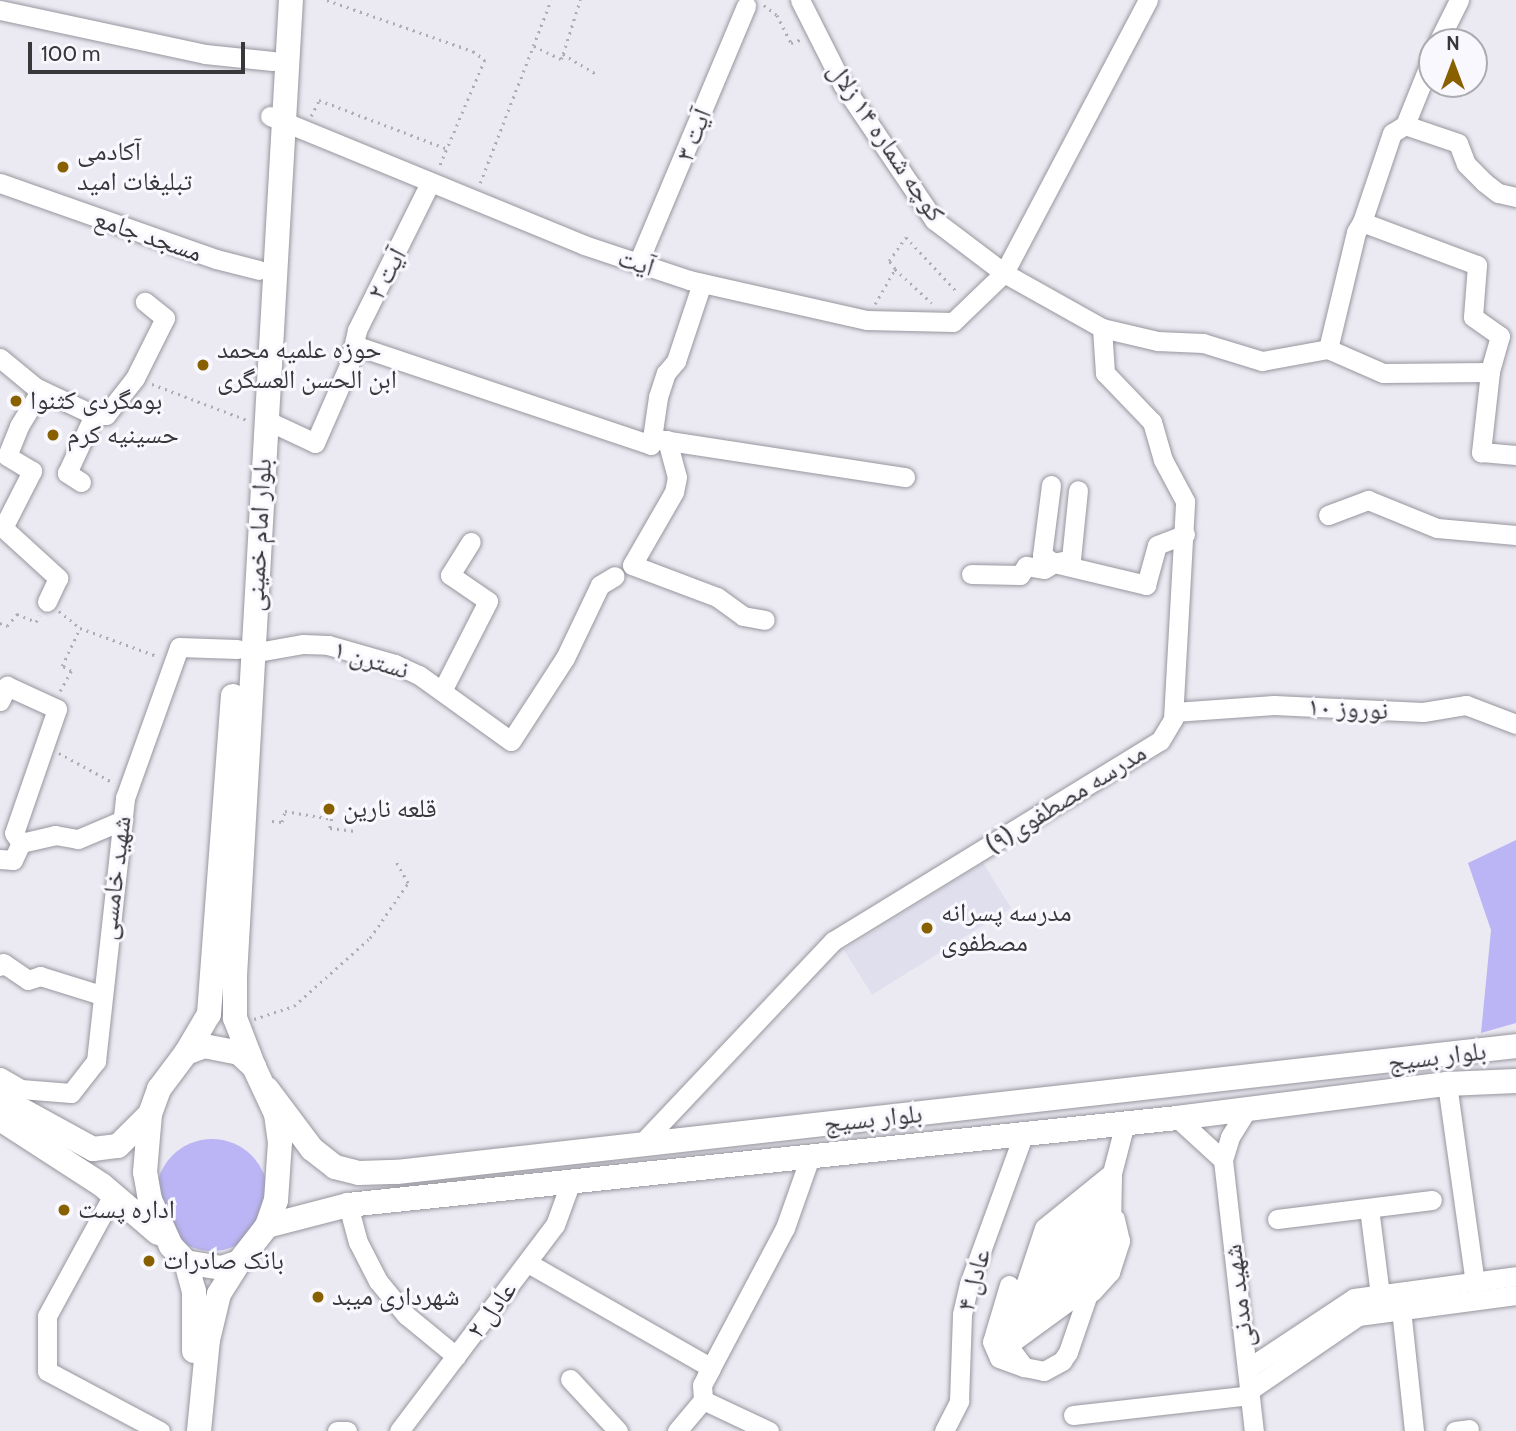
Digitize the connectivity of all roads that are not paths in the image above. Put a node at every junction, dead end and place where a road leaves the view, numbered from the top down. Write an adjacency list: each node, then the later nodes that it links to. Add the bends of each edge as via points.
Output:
1 (276, 0): 10 (main road, بلوار امام خمینی)
2 (291, 0): 12 (main road, بلوار امام خمینی)
3 (800, 0): 20 (street, کوچه شماره ۱۴ زلال, via 859,110 934,220)
4 (1148, 0): 20 (street, آیت)
5 (1459, 0): 9 (street)
6 (750, 3): 18 (street, آیت ۳)
7 (24, 7): 8 (street); 10 (street, via 205,54)
8 (0, 10)
9 (1445, 28)
10 (273, 61): 12 (main road, بلوار امام خمینی)
11 (1418, 93): 13 (street)
12 (286, 122): 15 (street, آیت); 19 (main road, بلوار امام خمینی)
13 (1405, 125): 16 (street, via 1458,143 1466,164 1484,182 1497,193); 17 (street, via 1392,132)
14 (0, 183): 19 (street, مسجد جامع, via 216,260)
15 (430, 183): 18 (street, آیت); 25 (street, آیت ۲, via 357,330)
16 (1516, 197)
17 (1362, 222): 24 (street, via 1477,265 1473,317); 26 (street)
18 (638, 263): 21 (street, آیت)
19 (267, 271): 31 (main road, بلوار امام خمینی)
20 (1004, 273): 21 (street, آیت, via 953,322 867,320); 23 (street, کوچه شماره ۱۴ زلال)
21 (702, 283): 32 (street, via 676,361 666,373 658,397)
22 (145, 302): 30 (street, via 165,317 135,379 106,415)
23 (1102, 328): 26 (street, کوچه شماره ۱۴ زلال, via 1157,341 1203,343 1262,361); 40 (street, مدرسه مصطفوی(۹), via 1105,373 1152,422 1163,460 1185,501)
24 (1508, 338): 28 (street)
25 (354, 345): 31 (street, آیت ۲, via 316,443); 32 (street)
26 (1328, 349): 28 (street, via 1383,373)
27 (0, 358): 29 (street)
28 (1490, 372): 33 (street, via 1480,452)
29 (41, 390): 30 (street); 39 (street, via 7,456 32,471)
30 (94, 415): 35 (street, via 67,473)
31 (259, 421): 48 (main road, بلوار امام خمینی)
32 (656, 441): 34 (street); 47 (street, via 675,465 674,492 632,565 717,597 743,616)
33 (1516, 455)
34 (905, 477)
35 (81, 482)
36 (1051, 485): 43 (street, via 1042,555)
37 (1078, 490): 43 (street, via 1071,559)
38 (1328, 516): 41 (street, via 1367,500 1437,528)
39 (2, 526): 46 (street, via 58,578)
40 (1185, 534): 43 (street, via 1157,545 1146,585); 51 (street, مدرسه مصطفوی(۹))
41 (1516, 535)
42 (471, 541): 49 (street, via 450,575 488,601)
43 (1054, 563): 44 (street, via 1044,569 1026,566 1020,575)
44 (971, 573)
45 (615, 576): 49 (street, نسترن ۱, via 600,585 565,658 511,741)
46 (47, 602)
47 (765, 620)
48 (244, 651): 49 (street, نسترن ۱, via 328,645 395,664); 53 (street, شهید خامسی, via 179,648 128,790); 59 (main road, بلوار امام خمینی, via 209,1014); 61 (main road, بلوار امام خمینی, via 237,1027)
49 (442, 691)
50 (0, 701): 54 (street, via 7,687 57,709 15,833)
51 (1174, 712): 52 (street, نوروز ۱۰, via 1274,705 1423,712 1466,705); 71 (street, مدرسه مصطفوی(۹), via 1160,741 833,941)
52 (1516, 724)
53 (123, 820): 54 (street, via 78,839 55,835); 57 (street, شهید خامسی)
54 (22, 843): 55 (street, via 13,860)
55 (0, 859)
56 (0, 966): 57 (street, via 3,962 28,980 40,976)
57 (101, 995): 60 (street, شهید خامسی, via 96,1061 71,1093 21,1089)
58 (1516, 1046): 71 (main road, بلوار بسیج)
59 (186, 1053): 61 (main road, via 222,1046 239,1053); 66 (main road, via 171,1067)
60 (0, 1077)
61 (261, 1078): 74 (main road, بلوار بسیج, via 312,1149 335,1167 359,1173); 84 (main road, via 276,1114 280,1172)
62 (1516, 1081): 63 (main road, بلوار بسیج)
63 (1447, 1084): 65 (main road, بلوار بسیج); 94 (street)
64 (0, 1098): 66 (main road, via 93,1149 118,1146)
65 (1248, 1108): 67 (main road, بلوار بسیج); 73 (street, شهید مدنی, via 1230,1137)
66 (150, 1114): 87 (main road, via 145,1172 150,1200)
67 (1177, 1118): 69 (main road, بلوار بسیج); 73 (street)
68 (0, 1119): 77 (main road)
69 (1125, 1123): 70 (main road, بلوار بسیج); 75 (street)
70 (1024, 1133): 72 (main road, بلوار بسیج); 118 (street, عادل ۴, via 969,1284 962,1314 959,1401)
71 (640, 1145): 74 (main road, بلوار بسیج)
72 (810, 1157): 76 (main road, بلوار بسیج); 104 (street, via 785,1228)
73 (1223, 1160): 103 (street, شهید مدنی)
74 (397, 1172): 78 (main road, via 388,1180 388,1192)
75 (1105, 1179): 81 (street); 86 (street, via 1044,1228)
76 (571, 1181): 78 (main road, بلوار بسیج); 90 (street, عادل ۲, via 555,1225)
77 (114, 1194): 87 (main road); 109 (street, via 47,1316 47,1371)
78 (397, 1200): 80 (main road, بلوار بسیج)
79 (1432, 1200): 82 (street)
80 (348, 1205): 84 (main road, بلوار بسیج); 101 (street, via 358,1242 378,1281 406,1315)
81 (1105, 1206): 85 (street); 86 (street); 102 (street, via 1120,1241 1110,1272 1087,1298 1062,1361 1044,1371)
82 (1369, 1208): 83 (street); 96 (street)
83 (1277, 1219)
84 (267, 1226): 89 (main road)
85 (1094, 1229): 88 (street); 91 (street)
86 (1038, 1249): 91 (street)
87 (179, 1254): 89 (main road, via 204,1268); 110 (main road, via 194,1291 196,1327)
88 (1087, 1254): 93 (street); 95 (street)
89 (239, 1262): 111 (main road, via 219,1294 208,1340)
90 (527, 1263): 101 (street, عادل ۲); 104 (street, via 710,1368)
91 (1028, 1276): 95 (street)
92 (1516, 1276): 94 (street)
93 (1080, 1277): 99 (street); 100 (street, via 1074,1297)
94 (1475, 1282): 96 (street)
95 (1015, 1291): 99 (street); 102 (street, via 992,1342 999,1359)
96 (1380, 1295): 103 (street, via 1354,1298)
97 (1516, 1295): 98 (street)
98 (1401, 1309): 106 (street, via 1358,1316); 120 (street)
99 (1013, 1323): 100 (street)
100 (1011, 1343): 102 (street)
101 (457, 1356): 114 (street, عادل ۲)
102 (1024, 1367)
103 (1247, 1368): 106 (street, شهید مدنی)
104 (706, 1377): 107 (street)
105 (570, 1379): 115 (street)
106 (1250, 1393): 108 (street); 119 (street, شهید مدنی)
107 (703, 1400): 116 (street); 117 (street)
108 (1073, 1415)
109 (160, 1431)
110 (188, 1431)
111 (199, 1431)
112 (337, 1431): 113 (street)
113 (347, 1431)
114 (399, 1431)
115 (618, 1431)
116 (677, 1431)
117 (769, 1431)
118 (944, 1431)
119 (1254, 1431)
120 (1414, 1431)

